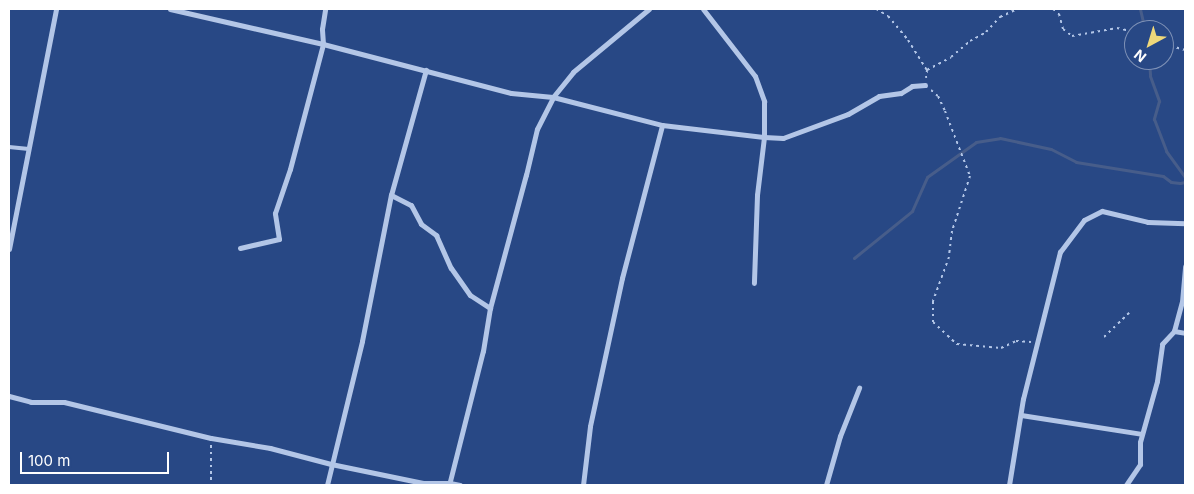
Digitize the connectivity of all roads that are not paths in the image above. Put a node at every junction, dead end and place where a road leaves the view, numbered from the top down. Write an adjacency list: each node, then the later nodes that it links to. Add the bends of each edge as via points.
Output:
1 (56, 9): 13 (street)
2 (170, 9): 6 (street)
3 (325, 9): 6 (street)
4 (649, 9): 9 (street, via 593,53)
5 (702, 9): 11 (street, via 755,76 764,102)
6 (323, 44): 7 (street); 16 (street, via 275,213 278,239)
7 (426, 70): 9 (street, via 511,93); 14 (street)
8 (925, 85): 11 (street, via 879,96 848,114 783,138)
9 (553, 97): 10 (street); 20 (street, via 537,129)
10 (662, 125): 11 (street); 31 (street, via 622,278 590,426)
11 (764, 137): 19 (street, via 757,195)
12 (9, 147): 13 (lane)
13 (29, 149): 17 (street)
14 (391, 195): 20 (street, via 411,205 421,224 436,234 451,268 470,295); 27 (street, via 362,341)
15 (1185, 224): 25 (street, via 1148,222 1102,211 1084,220 1060,252)
16 (240, 248)
17 (9, 249)
18 (1185, 266): 21 (street, via 1182,302)
19 (754, 283)
20 (490, 308): 28 (street, via 483,351)
21 (1174, 331): 22 (street); 26 (street, via 1162,344 1157,381)
22 (1185, 333)
23 (859, 388): 32 (street, via 840,436)
24 (9, 396): 27 (street, via 31,402 64,402)
25 (1020, 416): 26 (street); 33 (street)
26 (1142, 434): 34 (street, via 1140,464)
27 (331, 464): 28 (street, via 423,483); 29 (street)
28 (449, 484): 30 (street)
29 (327, 485)
30 (460, 485)
31 (583, 485)
32 (826, 485)
33 (1009, 485)
34 (1126, 485)

